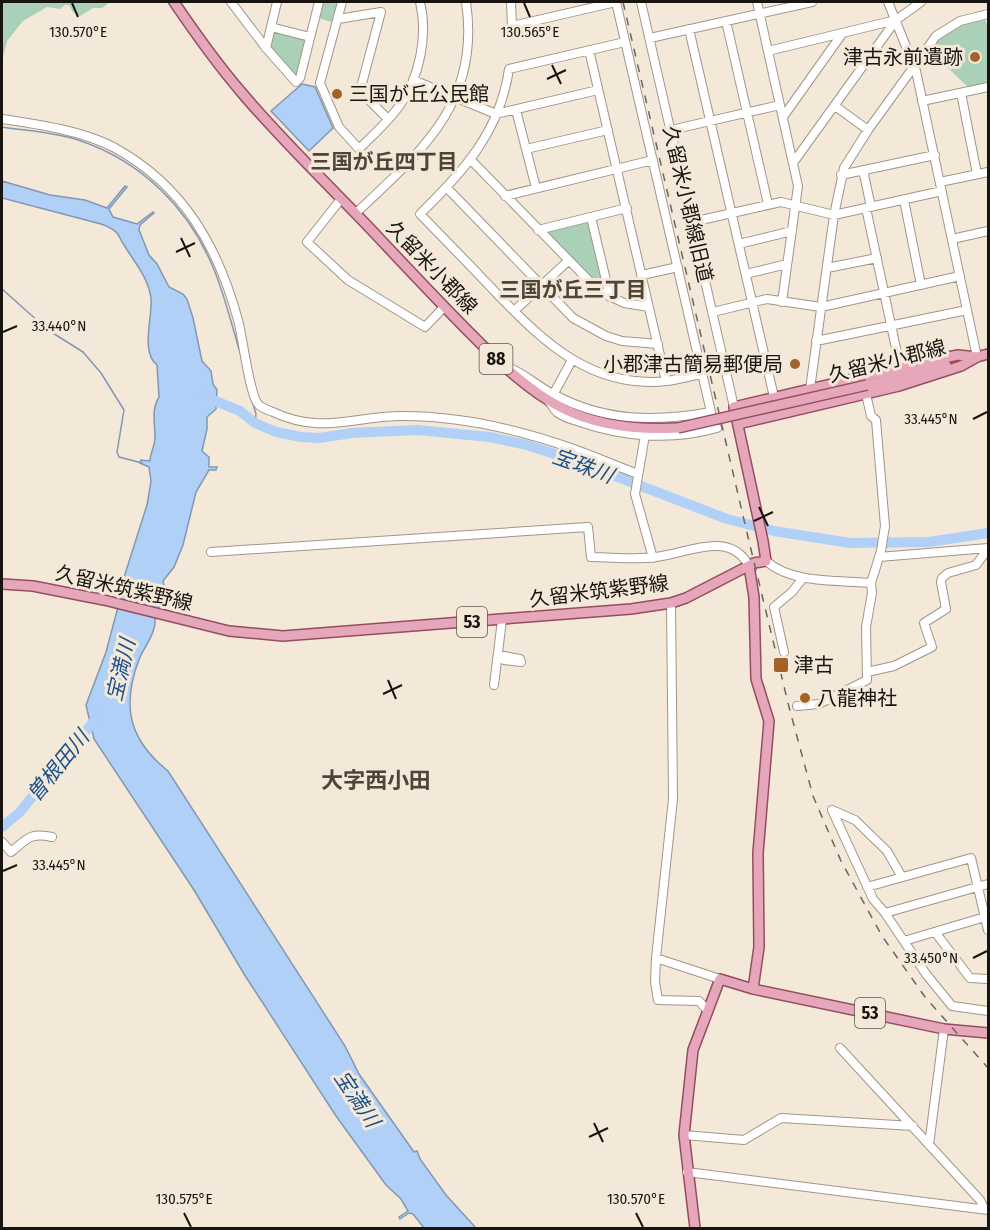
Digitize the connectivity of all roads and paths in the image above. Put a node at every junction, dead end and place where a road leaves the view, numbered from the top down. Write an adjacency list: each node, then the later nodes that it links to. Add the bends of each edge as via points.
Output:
1 (231, 2): 26 (street)
2 (278, 2): 20 (street)
3 (319, 2): 23 (street)
4 (342, 2): 17 (street)
5 (420, 2): 30 (street, via 423,34)
6 (466, 2): 34 (street, via 466,61)
7 (511, 2): 8 (street, via 512,26)
8 (616, 2): 25 (street)
9 (641, 2): 24 (street, 久留米小郡線旧道)
10 (757, 2): 15 (street)
11 (812, 2): 15 (street)
12 (888, 2): 18 (street)
13 (921, 2): 18 (street)
14 (177, 3): 63 (main road, 久留米小郡線 / 88, via 242,93)
15 (760, 13): 19 (street); 28 (street)
16 (988, 14): 29 (street, via 952,25 936,36)
17 (338, 19): 43 (street, via 381,12 360,91); 43 (street, via 320,83 334,118 359,149)
18 (896, 20): 22 (street); 29 (street); 37 (street)
19 (726, 21): 21 (street); 39 (street)
20 (271, 27): 23 (street); 26 (street)
21 (689, 29): 24 (street); 44 (street)
22 (842, 34): 28 (street); 41 (street)
23 (310, 37): 26 (street, via 296,82)
24 (650, 38): 47 (street, 久留米小郡線旧道)
25 (625, 42): 27 (street); 51 (street)
26 (266, 48)
27 (589, 50): 32 (street); 40 (street, via 509,69)
28 (768, 51): 36 (street)
29 (914, 65): 35 (street); 45 (street)
30 (413, 80): 34 (street); 43 (street, via 400,106)
31 (988, 87): 33 (street)
32 (598, 90): 38 (street); 46 (street)
33 (961, 93): 35 (street); 56 (street)
34 (455, 98): 40 (street); 70 (street, via 423,149)
35 (922, 101): 49 (street)
36 (780, 105): 39 (street); 41 (street)
37 (835, 106): 45 (street); 52 (street)
38 (516, 110): 40 (street); 48 (street)
39 (745, 113): 44 (street); 65 (street)
40 (496, 114): 50 (street)
41 (783, 117): 52 (street)
42 (2, 119): 117 (street, via 69,132 115,148 176,196 205,235 223,275 243,341 250,382 262,407 290,420 311,424 402,416 491,425 568,447)
43 (388, 119)
44 (711, 121): 47 (street); 69 (street)
45 (868, 129): 57 (street)
46 (608, 130): 48 (street); 53 (street)
47 (671, 130): 73 (street, 久留米小郡線旧道)
48 (526, 149): 60 (street)
49 (935, 155): 54 (street); 58 (street)
50 (471, 160): 59 (street); 62 (street)
51 (653, 160): 53 (street); 82 (street)
52 (793, 163): 66 (street, via 798,186)
53 (617, 168): 60 (street); 67 (street)
54 (863, 170): 57 (street); 68 (street)
55 (988, 172): 56 (street)
56 (977, 174): 58 (street)
57 (841, 175): 71 (street)
58 (940, 182): 61 (street)
59 (447, 188): 88 (street); 97 (street, via 420,214)
60 (536, 188): 62 (street)
61 (942, 192): 64 (street); 77 (street)
62 (505, 196): 74 (street)
63 (341, 199): 70 (main road, 久留米小郡線 / 88); 93 (street, via 307,242 348,280 425,327)
64 (904, 200): 68 (street); 87 (street)
65 (768, 204): 66 (street); 69 (street)
66 (796, 205): 71 (street); 75 (street)
67 (627, 208): 72 (street); 85 (street)
68 (869, 208): 71 (street); 79 (street)
69 (731, 212): 73 (street); 78 (street)
70 (356, 213): 93 (main road, 久留米小郡線 / 88)
71 (834, 215): 83 (street)
72 (591, 217): 74 (street); 90 (street)
73 (692, 222): 98 (street, 久留米小郡線旧道)
74 (538, 230): 80 (street)
75 (792, 231): 78 (street); 81 (street)
76 (988, 231): 77 (street)
77 (952, 239): 86 (street)
78 (739, 244): 84 (street)
79 (877, 258): 83 (street); 89 (street)
80 (568, 261): 88 (street); 90 (street)
81 (787, 264): 84 (street); 92 (street)
82 (678, 267): 85 (street); 106 (street)
83 (827, 268): 95 (street)
84 (746, 274): 91 (street)
85 (642, 275): 94 (street)
86 (960, 276): 87 (street); 96 (street)
87 (921, 285): 89 (street)
88 (540, 286): 97 (street); 101 (street, via 573,318 606,336)
89 (884, 292): 95 (street); 99 (street)
90 (610, 297): 94 (street, via 633,306)
91 (752, 302): 92 (street); 98 (street); 111 (street)
92 (782, 302): 95 (street)
93 (444, 307): 110 (main road, 久留米小郡線 / 88, via 502,365)
94 (649, 307): 101 (street)
95 (821, 307): 100 (street)
96 (967, 310): 99 (street); 103 (street)
97 (514, 311): 104 (street, via 541,338)
98 (713, 312): 113 (street, 久留米小郡線旧道)
99 (891, 326): 100 (street); 105 (street)
100 (816, 341): 108 (street)
101 (658, 344): 107 (street)
102 (988, 354): 103 (main road)
103 (976, 357): 105 (main road, via 958,356); 109 (main road, 久留米小郡線 / 88)
104 (572, 360): 107 (street, via 610,376); 110 (street)
105 (900, 367): 108 (main road)
106 (703, 374): 107 (street); 110 (street, via 711,412 681,417 657,420 613,416)
107 (666, 381)
108 (810, 389): 111 (main road); 112 (street)
109 (866, 389): 110 (main road, 久留米小郡線 / 88, bridge, via 678,428 602,422 562,409); 112 (main road); 120 (street, via 871,416 876,420 885,526)
110 (550, 397): 116 (street, via 558,414 601,429)
111 (774, 397): 113 (main road)
112 (815, 406): 114 (main road)
113 (734, 407): 114 (main road)
114 (738, 424): 122 (main road)
115 (717, 428): 116 (street, via 671,436)
116 (645, 435): 117 (street)
117 (638, 476): 121 (street, via 635,491)
118 (988, 548): 120 (street); 124 (street)
119 (211, 552): 121 (street, via 588,527 591,557)
120 (880, 554): 128 (street)
121 (654, 558): 125 (street, via 714,545 734,551)
122 (765, 561): 125 (main road); 126 (street)
123 (988, 564): 124 (street)
124 (976, 565): 132 (street, via 942,578 946,609 924,623 932,647 894,666)
125 (749, 566): 129 (main road, 久留米筑紫野線 / 53); 149 (main road, via 754,597 756,679 769,721 758,853 759,947)
126 (803, 578): 128 (street); 131 (street, via 774,607)
127 (2, 584): 130 (main road, 久留米筑紫野線 / 53, via 104,600 229,631 283,636)
128 (871, 584): 132 (street)
129 (671, 603): 130 (main road, 久留米筑紫野線 / 53); 146 (street, via 673,799)
130 (502, 620): 133 (street, via 501,657)
131 (784, 652)
132 (867, 672): 134 (street, via 867,680 819,704)
133 (494, 685)
134 (797, 706)
135 (52, 837): 136 (street, via 29,837 10,852)
136 (2, 842)
137 (902, 877): 139 (street); 139 (street, via 887,851 855,820 832,810); 140 (street, via 971,858)
138 (988, 884): 140 (street)
139 (867, 887): 141 (street)
140 (978, 887): 141 (street); 142 (street)
141 (885, 913): 145 (street)
142 (986, 917): 143 (street); 144 (street)
143 (988, 930)
144 (935, 932): 145 (street); 148 (street, via 970,978)
145 (904, 941): 151 (street, via 952,1006)
146 (656, 958): 147 (street); 150 (street, via 658,1000 699,1001)
147 (720, 979): 149 (main road); 150 (main road)
148 (988, 979)
149 (753, 989): 152 (main road, 53)
150 (708, 1011): 156 (main road, via 693,1050)
151 (988, 1011)
152 (944, 1029): 153 (main road, 53); 157 (street)
153 (988, 1033)
154 (840, 1048): 155 (street)
155 (913, 1126): 156 (street, via 781,1118 744,1140); 157 (street)
156 (684, 1135): 158 (main road)
157 (929, 1145): 159 (street)
158 (687, 1172): 159 (street); 160 (main road)
159 (986, 1209)
160 (695, 1228)

